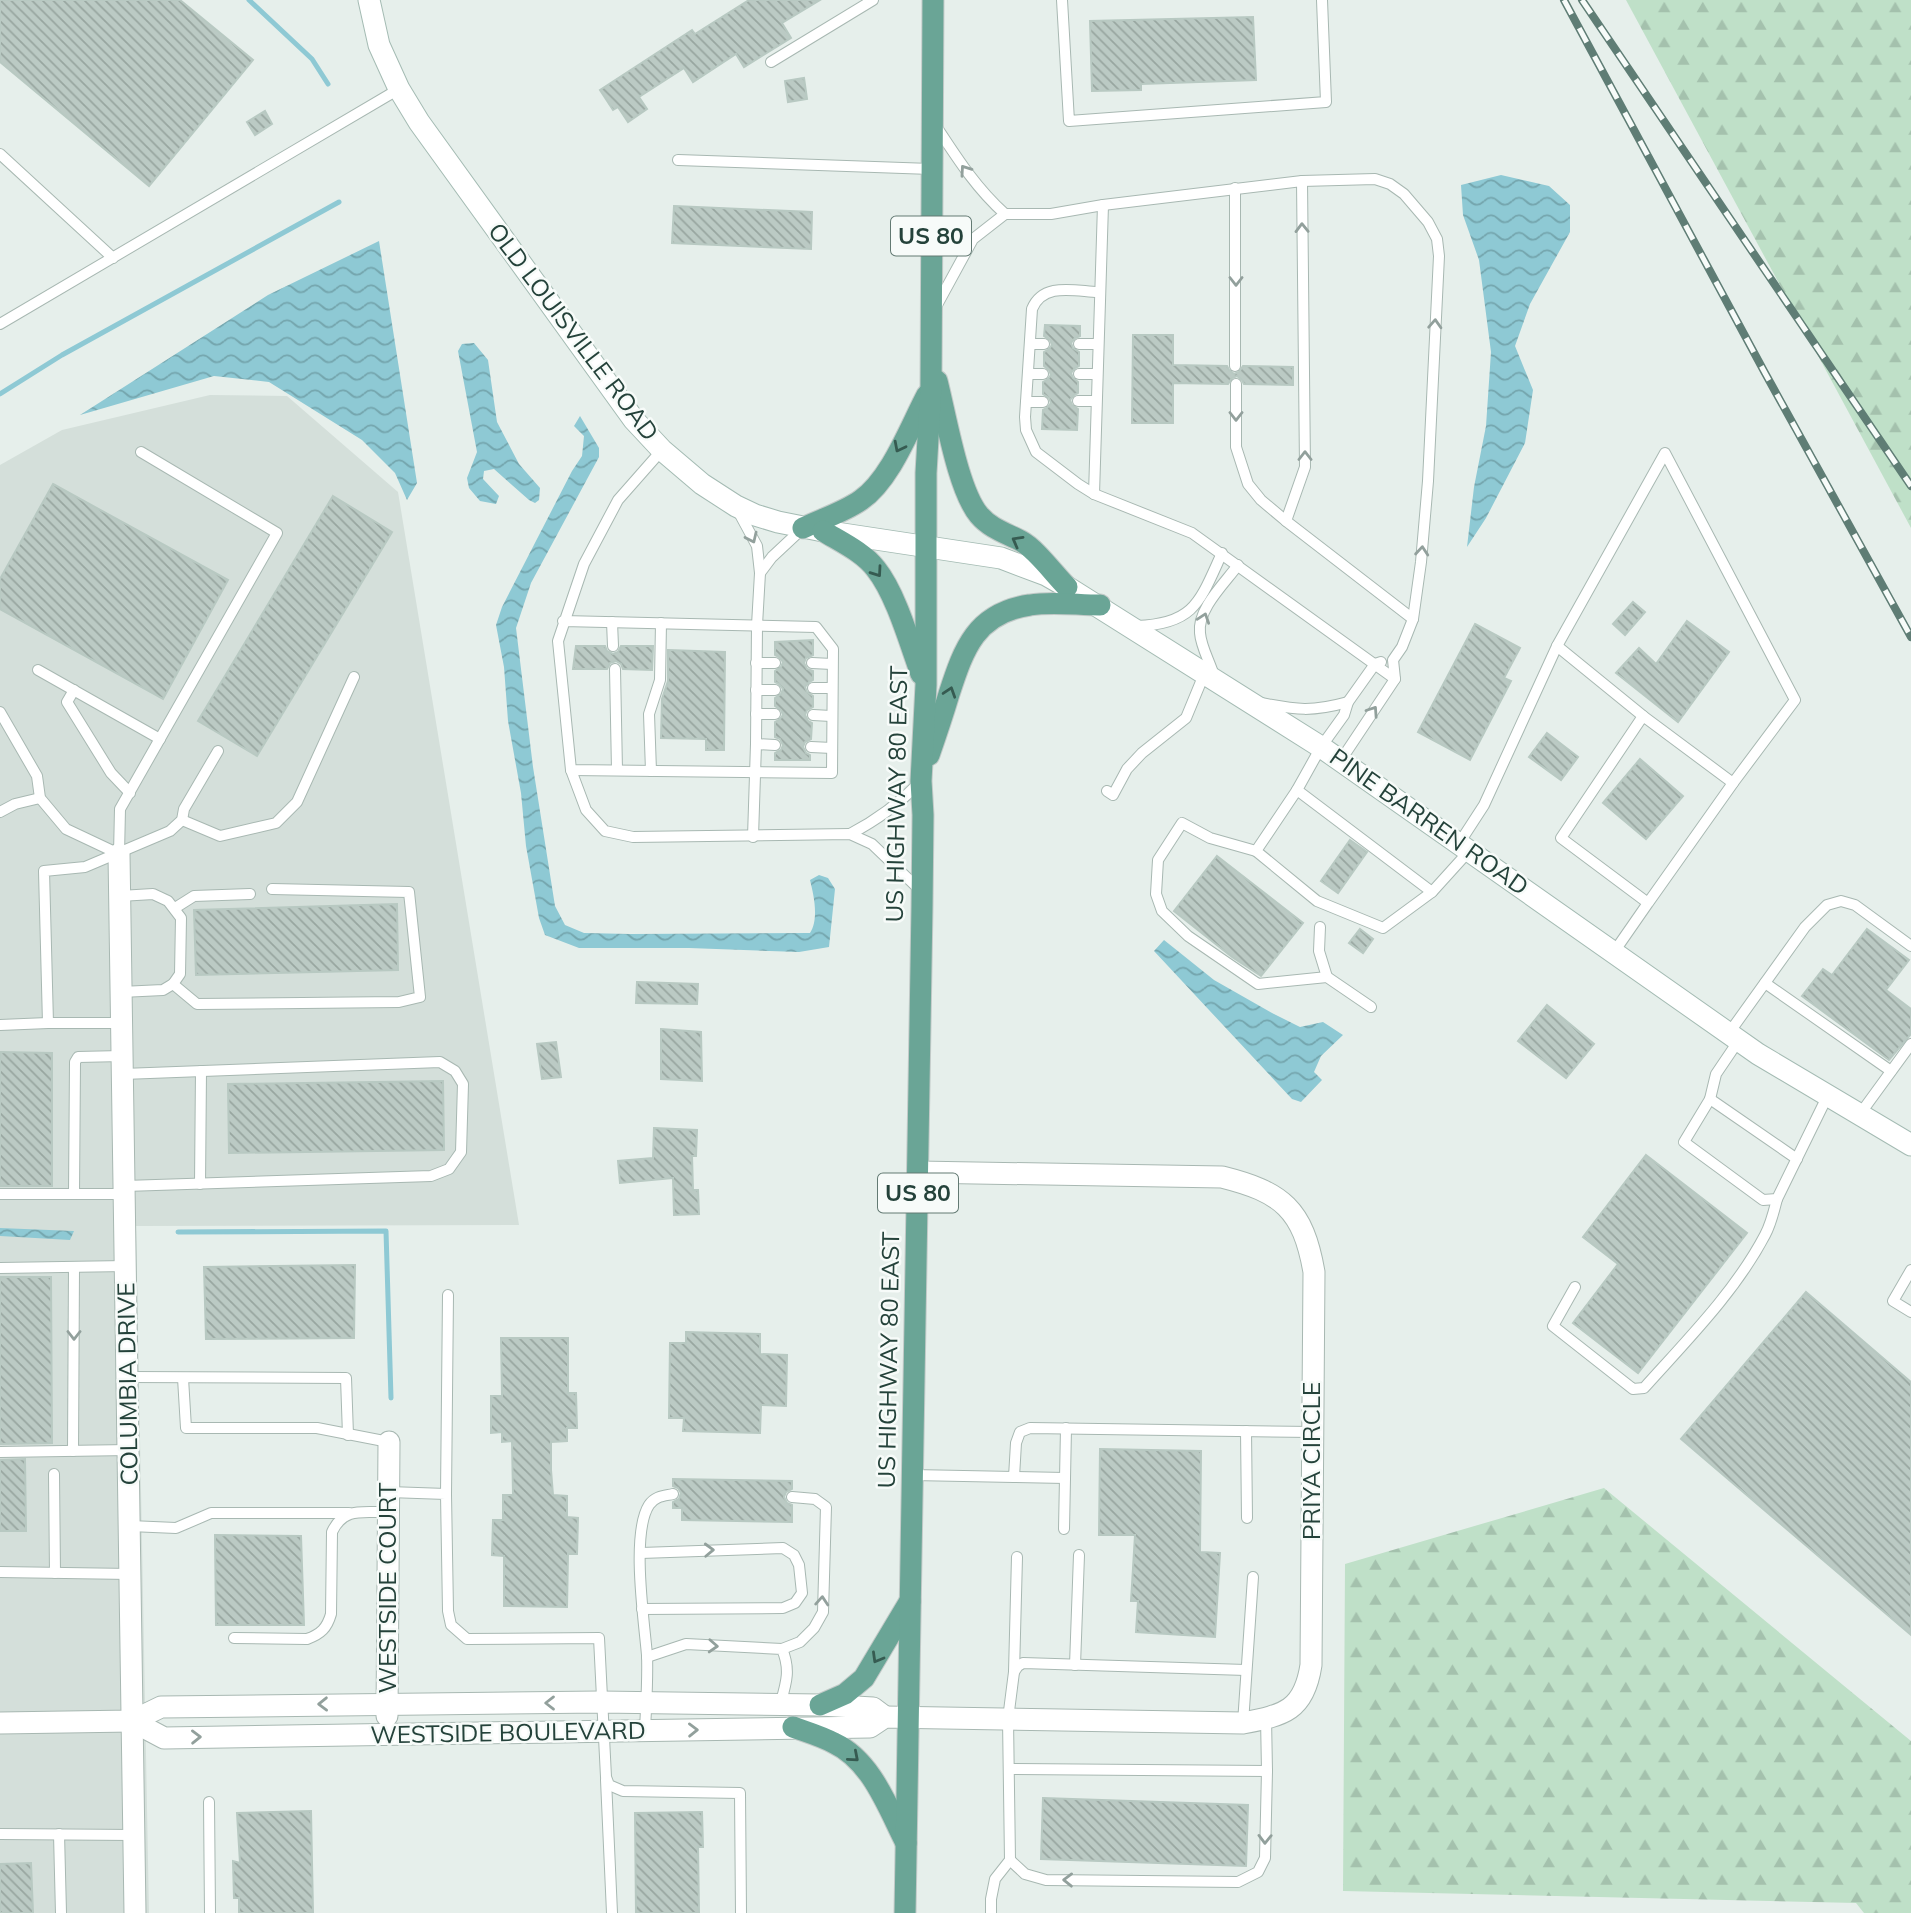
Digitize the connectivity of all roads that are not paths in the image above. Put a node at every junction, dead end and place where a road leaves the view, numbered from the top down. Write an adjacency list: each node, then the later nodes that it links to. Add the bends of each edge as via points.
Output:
1 (369, 0): 7 (street, OLD LOUISVILLE ROAD, via 379,45)
2 (873, 0): 6 (lane)
3 (933, 0): 8 (main road, US 80)
4 (1062, 0): 5 (lane, via 1069,121 1326,102)
5 (1322, 0)
6 (771, 62)
7 (399, 89): 16 (lane); 36 (street, OLD LOUISVILLE ROAD, via 600,374)
8 (932, 120): 11 (main road, US 80); 15 (lane, one-way to 8, via 966,173)
9 (0, 154): 16 (lane)
10 (678, 160): 11 (lane)
11 (931, 169): 18 (main road, US 80)
12 (1302, 181): 13 (lane); 40 (lane, one-way to 12, via 1306,467); 48 (lane, one-way to 12, via 1428,481 1437,239 1417,206 1390,184 1375,179)
13 (1235, 188): 14 (lane); 25 (lane, one-way to 25)
14 (1103, 205): 15 (lane, via 1051,214); 17 (lane)
15 (1005, 214): 18 (lane, via 973,239)
16 (113, 258): 19 (lane)
17 (1098, 292): 20 (lane, via 1043,293 1032,309); 23 (lane)
18 (930, 317): 24 (main road, US 80)
19 (0, 324)
20 (1030, 344): 21 (lane); 26 (lane)
21 (1044, 344)
22 (1080, 344): 23 (lane)
23 (1097, 344): 29 (lane)
24 (930, 355): 31 (main road, US 80); 46 (main road, one-way to 24, via 1023,542 991,526 969,501)
25 (1235, 366)
26 (1028, 374): 27 (lane); 35 (lane)
27 (1043, 374)
28 (1079, 374): 29 (lane)
29 (1097, 374): 34 (lane)
30 (1236, 384): 40 (lane, one-way to 40, via 1236,447 1248,484)
31 (931, 387): 41 (main road, one-way to 41, via 873,490); 42 (main road, US HIGHWAY 80 EAST / US 80)
32 (1043, 401): 35 (lane)
33 (1078, 401): 34 (lane)
34 (1096, 401): 38 (lane)
35 (1026, 402): 38 (lane, via 1026,430 1036,452)
36 (662, 450): 39 (street, OLD LOUISVILLE ROAD); 49 (lane, via 618,500 584,564)
37 (141, 452): 81 (lane, via 277,534)
38 (1094, 494): 43 (lane, via 1180,527)
39 (736, 506): 41 (street, OLD LOUISVILLE ROAD); 45 (lane, one-way to 45, via 757,547)
40 (1286, 521): 48 (lane)
41 (813, 529): 42 (street, OLD LOUISVILLE ROAD); 45 (lane, via 772,557); 67 (main road, one-way to 67, via 856,552 877,570)
42 (925, 547): 46 (street, PINE BARREN ROAD, via 1001,558); 67 (main road, US HIGHWAY 80 EAST / US 80)
43 (1222, 553): 44 (lane); 53 (lane, via 1193,609 1171,621)
44 (1238, 565): 61 (lane); 64 (lane, one-way to 44, via 1200,622)
45 (760, 573): 52 (lane)
46 (1067, 587): 47 (street, PINE BARREN ROAD)
47 (1100, 605): 53 (street, PINE BARREN ROAD); 93 (main road, one-way to 47, via 965,649 980,629 1000,614 1032,604)
48 (1413, 619): 56 (lane)
49 (563, 621): 50 (lane); 89 (lane, via 558,641)
50 (612, 622): 51 (lane); 54 (lane)
51 (661, 623): 52 (lane); 91 (lane, via 660,680 649,714)
52 (757, 625): 57 (lane); 60 (lane, via 816,627 832,649)
53 (1133, 626): 64 (street, PINE BARREN ROAD)
54 (613, 646)
55 (1557, 646): 80 (lane); 94 (lane, via 1665,453 1795,700); 103 (lane)
56 (1394, 660): 61 (lane); 66 (lane)
57 (756, 663): 58 (lane); 71 (lane)
58 (775, 663)
59 (813, 663): 60 (lane)
60 (832, 664): 69 (lane)
61 (1375, 664): 66 (lane); 74 (lane)
62 (615, 669): 90 (lane)
63 (38, 670): 70 (lane)
64 (1210, 675): 73 (street, PINE BARREN ROAD); 96 (lane, via 1185,718 1142,753 1113,794)
65 (354, 677): 100 (lane, via 297,802 276,823 220,836)
66 (1395, 679): 88 (lane, one-way to 66)
67 (926, 685): 93 (main road, US HIGHWAY 80 EAST / US 80)
68 (813, 688): 69 (lane)
69 (831, 688): 79 (lane)
70 (74, 690): 81 (lane); 97 (lane, via 67,702 110,772)
71 (756, 690): 72 (lane); 76 (lane)
72 (775, 690)
73 (1248, 700): 74 (lane, via 1302,710); 85 (street, PINE BARREN ROAD)
74 (1348, 702): 85 (lane)
75 (0, 712): 98 (lane, via 37,776)
76 (756, 714): 77 (lane); 82 (lane)
77 (775, 715)
78 (813, 715): 79 (lane)
79 (831, 716): 86 (lane)
80 (1643, 716): 94 (lane); 111 (lane, via 1561,838)
81 (160, 739): 97 (lane)
82 (757, 744): 83 (lane); 92 (lane)
83 (775, 745)
84 (811, 747): 86 (lane)
85 (1321, 747): 88 (street, PINE BARREN ROAD); 95 (lane)
86 (832, 748): 92 (lane, via 832,773)
87 (218, 751): 100 (lane)
88 (1340, 760): 103 (street, PINE BARREN ROAD)
89 (571, 769): 90 (lane); 102 (lane, via 586,810 605,831 633,836)
90 (617, 770): 91 (lane)
91 (651, 771): 92 (lane)
92 (756, 772): 102 (lane)
93 (921, 781): 101 (lane, via 902,801); 107 (main road, US HIGHWAY 80 EAST / US 80)
94 (1733, 783): 111 (lane)
95 (1297, 790): 104 (lane); 108 (lane)
96 (1107, 791)
97 (130, 793): 105 (lane, via 120,809)
98 (40, 798): 99 (lane); 105 (lane, via 66,828)
99 (0, 812)
100 (182, 820): 105 (lane, via 170,831)
101 (850, 834): 102 (lane); 107 (lane, via 872,844)
102 (753, 837)
103 (1465, 846): 108 (lane); 115 (street, PINE BARREN ROAD)
104 (1256, 851): 108 (lane, via 1317,901 1383,928); 116 (lane, via 1210,838 1182,823 1158,860 1156,894 1162,911 1188,936 1258,984)
105 (119, 854): 110 (street, COLUMBIA DRIVE); 121 (lane, via 85,867 44,871)
106 (272, 889): 118 (lane, via 409,892 420,997 399,1002 197,1004)
107 (922, 892): 134 (main road, US HIGHWAY 80 EAST / US 80)
108 (1432, 892)
109 (250, 894): 112 (lane, via 194,896)
110 (120, 896): 112 (lane, via 153,894); 119 (street, COLUMBIA DRIVE)
111 (1648, 903): 115 (lane)
112 (175, 908): 118 (lane, via 181,918 180,974)
113 (1320, 927): 116 (lane, via 1319,951)
114 (1911, 946): 117 (lane, via 1856,905 1841,901 1816,915)
115 (1614, 952): 124 (street, PINE BARREN ROAD)
116 (1326, 976): 120 (lane)
117 (1765, 983): 124 (lane); 128 (lane)
118 (173, 984): 119 (lane, via 163,990)
119 (121, 992): 122 (street, COLUMBIA DRIVE)
120 (1371, 1007)
121 (48, 1023): 122 (lane); 123 (lane)
122 (122, 1023): 126 (street, COLUMBIA DRIVE)
123 (0, 1025)
124 (1734, 1036): 129 (street, PINE BARREN ROAD); 130 (lane, via 1716,1074)
125 (1911, 1044): 128 (lane)
126 (122, 1065): 127 (lane); 136 (street, COLUMBIA DRIVE); 138 (lane, via 78,1057 75,1062)
127 (201, 1071): 135 (lane); 135 (lane, via 440,1062 455,1071 463,1084 461,1152 449,1169 431,1176)
128 (1891, 1071): 131 (lane)
129 (1828, 1095): 131 (street, PINE BARREN ROAD); 133 (lane)
130 (1710, 1100): 133 (lane); 139 (lane, via 1684,1142 1763,1200)
131 (1860, 1115): 132 (street, PINE BARREN ROAD)
132 (1911, 1145)
133 (1797, 1159): 139 (lane)
134 (918, 1172): 151 (street, PRIYA CIRCLE, via 1189,1175 1222,1177 1267,1191 1301,1224 1310,1247 1314,1272); 158 (main road, US HIGHWAY 80 EAST / US 80)
135 (200, 1184): 136 (lane)
136 (125, 1190): 138 (lane); 141 (street, COLUMBIA DRIVE)
137 (0, 1194): 138 (lane)
138 (74, 1194)
139 (1777, 1199): 144 (lane, via 1767,1232 1746,1266 1644,1388 1633,1389 1553,1326)
140 (74, 1266): 141 (lane); 142 (lane); 155 (lane, one-way to 155)
141 (125, 1266): 147 (street, COLUMBIA DRIVE)
142 (0, 1268)
143 (1911, 1270): 146 (lane, via 1893,1301)
144 (1575, 1287)
145 (448, 1294): 161 (lane)
146 (1911, 1312)
147 (128, 1377): 148 (lane); 154 (street, COLUMBIA DRIVE)
148 (183, 1377): 152 (lane, via 186,1427 317,1428); 152 (lane, via 346,1378)
149 (1066, 1428): 150 (lane); 159 (lane, via 1030,1427 1020,1432); 160 (lane)
150 (1246, 1431): 151 (lane); 166 (lane)
151 (1312, 1432): 191 (street, PRIYA CIRCLE, via 1311,1665 1302,1696 1279,1716)
152 (348, 1436): 153 (lane)
153 (390, 1442): 164 (street, WESTSIDE COURT)
154 (129, 1450): 155 (lane); 167 (street, COLUMBIA DRIVE)
155 (73, 1451): 156 (lane)
156 (0, 1452)
157 (54, 1474): 173 (lane)
158 (913, 1475): 159 (lane); 176 (main road, US HIGHWAY 80 EAST / US 80)
159 (1014, 1477): 160 (lane)
160 (1065, 1478): 168 (lane)
161 (446, 1494): 164 (lane); 184 (lane, via 452,1625 467,1639 599,1638)
162 (673, 1494): 169 (lane, via 655,1498 648,1506)
163 (792, 1497): 179 (lane, one-way to 163, via 800,1642 822,1612 826,1507 815,1499)
164 (389, 1502): 165 (lane); 185 (street, WESTSIDE COURT)
165 (349, 1513): 167 (lane, via 211,1513 176,1528); 178 (lane, via 337,1521 332,1532 327,1627 307,1639)
166 (1247, 1518)
167 (130, 1527): 174 (street, COLUMBIA DRIVE)
168 (1064, 1528)
169 (641, 1553): 177 (lane); 177 (lane, one-way to 177, via 783,1548 799,1565 802,1593 795,1603 783,1608)
170 (1079, 1555): 181 (lane)
171 (1017, 1558): 183 (lane)
172 (0, 1572): 173 (lane)
173 (55, 1573): 174 (lane)
174 (130, 1574): 193 (street, COLUMBIA DRIVE)
175 (1253, 1577): 182 (lane)
176 (911, 1599): 188 (main road, one-way to 188, via 864,1678 845,1694); 190 (main road, US HIGHWAY 80 EAST / US 80)
177 (642, 1609): 180 (lane)
178 (234, 1638)
179 (782, 1649): 180 (lane, one-way to 179, via 686,1644); 187 (lane, via 789,1675)
180 (647, 1657): 186 (lane)
181 (1075, 1665): 182 (lane); 183 (lane, via 1023,1663)
182 (1246, 1671): 195 (lane)
183 (1014, 1672): 192 (lane)
184 (600, 1702): 185 (street, WESTSIDE BOULEVARD, one-way to 185); 186 (street, WESTSIDE BOULEVARD); 198 (lane)
185 (387, 1703): 193 (street, WESTSIDE BOULEVARD, one-way to 193, via 161,1707); 199 (street, WESTSIDE COURT)
186 (646, 1704): 187 (street, WESTSIDE BOULEVARD); 197 (lane)
187 (780, 1705): 188 (street, WESTSIDE BOULEVARD)
188 (820, 1705): 189 (street, WESTSIDE BOULEVARD, via 873,1708)
189 (885, 1717): 190 (street, WESTSIDE BOULEVARD); 196 (street, WESTSIDE BOULEVARD, via 870,1727)
190 (909, 1717): 192 (street, PRIYA CIRCLE); 207 (main road, US HIGHWAY 80 EAST / US 80)
191 (1266, 1718): 195 (street, PRIYA CIRCLE); 201 (lane)
192 (1009, 1719): 195 (street, PRIYA CIRCLE); 200 (lane)
193 (132, 1721): 194 (street, WESTSIDE BOULEVARD); 199 (street, WESTSIDE BOULEVARD, one-way to 199, via 164,1738); 206 (street, COLUMBIA DRIVE)
194 (0, 1723)
195 (1243, 1723)
196 (793, 1727): 197 (street, WESTSIDE BOULEVARD, one-way to 196); 207 (main road, one-way to 207, via 834,1743 858,1759)
197 (645, 1731): 198 (street, WESTSIDE BOULEVARD)
198 (603, 1732): 199 (street, WESTSIDE BOULEVARD); 202 (lane)
199 (387, 1735)
200 (1009, 1769): 201 (lane); 208 (lane)
201 (1266, 1771): 208 (lane, one-way to 208, via 1265,1858 1258,1872 1238,1882 1046,1880 1025,1874)
202 (606, 1777): 212 (lane); 213 (lane, via 609,1785 623,1791 740,1793)
203 (209, 1802): 211 (lane)
204 (0, 1834): 205 (lane)
205 (58, 1835): 206 (lane); 209 (lane)
206 (134, 1835): 210 (street, COLUMBIA DRIVE)
207 (907, 1845): 214 (main road, US HIGHWAY 80 EAST / US 80)
208 (1010, 1860): 215 (lane, via 995,1879)
209 (61, 1913)
210 (135, 1913)
211 (210, 1913)
212 (612, 1913)
213 (741, 1913)
214 (905, 1913)
215 (991, 1913)

